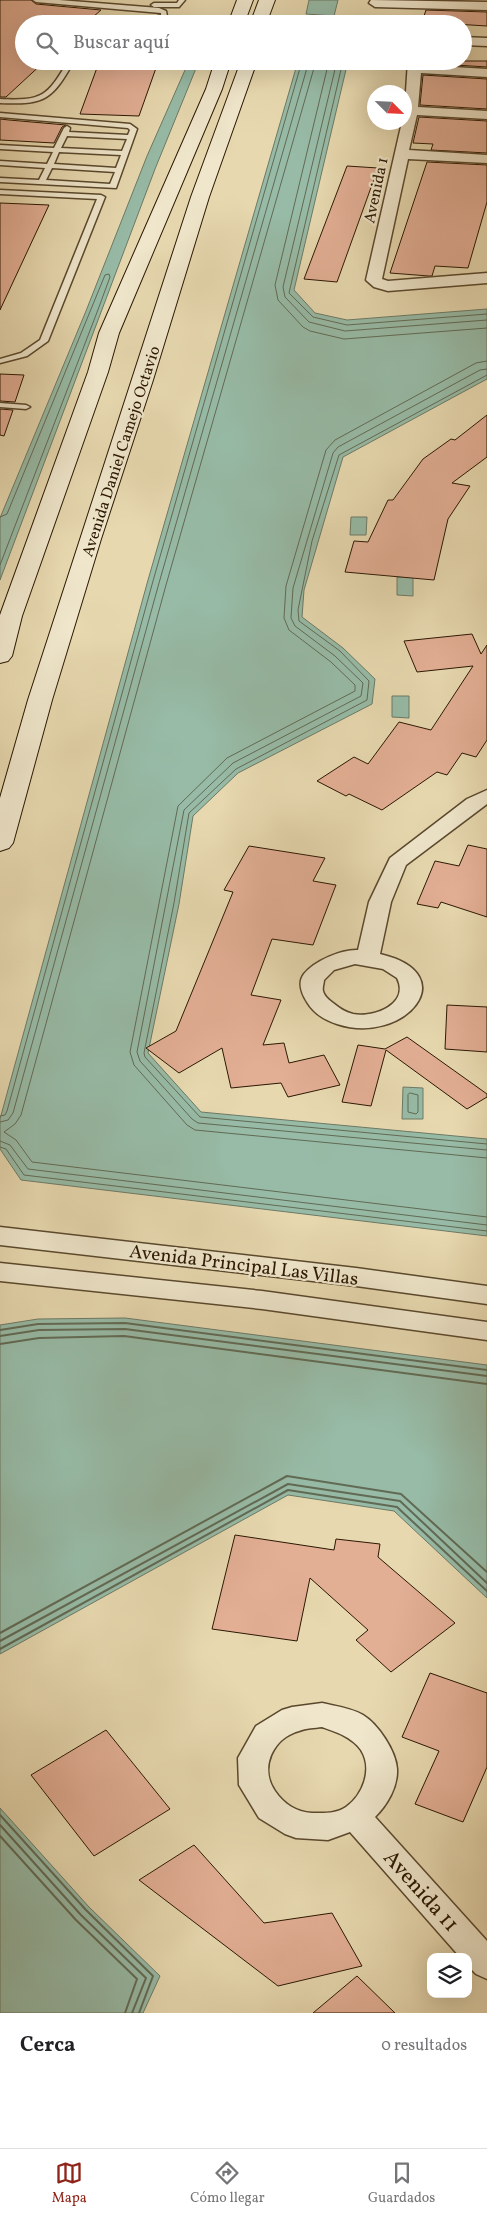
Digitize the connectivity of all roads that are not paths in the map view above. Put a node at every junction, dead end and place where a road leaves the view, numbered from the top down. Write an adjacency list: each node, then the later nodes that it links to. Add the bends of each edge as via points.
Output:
1 (36, 0): 10 (lane, via 159,10)
2 (91, 0): 3 (lane, via 174,6)
3 (182, 0)
4 (245, 0): 11 (main road)
5 (267, 0): 12 (main road)
6 (375, 2): 8 (street); 13 (street)
7 (462, 3): 8 (street); 9 (street)
8 (420, 5): 14 (street)
9 (487, 6)
10 (164, 15)
11 (239, 15)
12 (261, 15)
13 (373, 15)
14 (418, 15)
15 (472, 41): 16 (street)
16 (487, 42)
17 (66, 70): 24 (lane, via 55,90 46,96 24,102)
18 (220, 70): 47 (main road, via 108,333 98,372)
19 (245, 70): 49 (main road, Avenida Daniel Camejo Octavio, via 200,197 84,558)
20 (415, 70): 23 (street, Avenida 1)
21 (460, 70): 22 (street)
22 (487, 73)
23 (412, 100)
24 (0, 101)
25 (412, 111): 27 (street)
26 (0, 115): 28 (lane)
27 (487, 115)
28 (69, 122): 30 (lane); 31 (lane, via 133,127)
29 (406, 130): 35 (street, Avenida 1)
30 (64, 134): 31 (lane); 33 (lane)
31 (130, 137): 34 (lane)
32 (0, 147): 33 (lane)
33 (56, 150): 34 (lane); 38 (lane)
34 (125, 153): 39 (lane)
35 (400, 154): 36 (street); 43 (street, Avenida 1, via 374,280 388,286)
36 (487, 159)
37 (0, 163): 38 (lane)
38 (49, 166): 39 (lane); 41 (lane)
39 (119, 170): 41 (lane, via 113,186 106,188)
40 (0, 180): 41 (lane)
41 (42, 182)
42 (0, 192): 44 (lane, via 101,197 44,340 33,351)
43 (487, 278)
44 (0, 361)
45 (0, 405): 46 (lane)
46 (26, 407)
47 (0, 656)
48 (487, 796): 50 (street, via 397,862 380,902)
49 (0, 843)
50 (368, 957)
51 (0, 1236): 53 (street, Avenida Principal Las Villas)
52 (0, 1272): 54 (street, Avenida Principal Las Villas, via 262,1300)
53 (487, 1295)
54 (487, 1331)
55 (356, 1817): 55 (street, via 376,1796 382,1769 373,1743 352,1724 322,1715 292,1719 267,1735 253,1758 254,1786 270,1809 296,1825 328,1827); 56 (street, Avenida 11)
56 (487, 1964)

